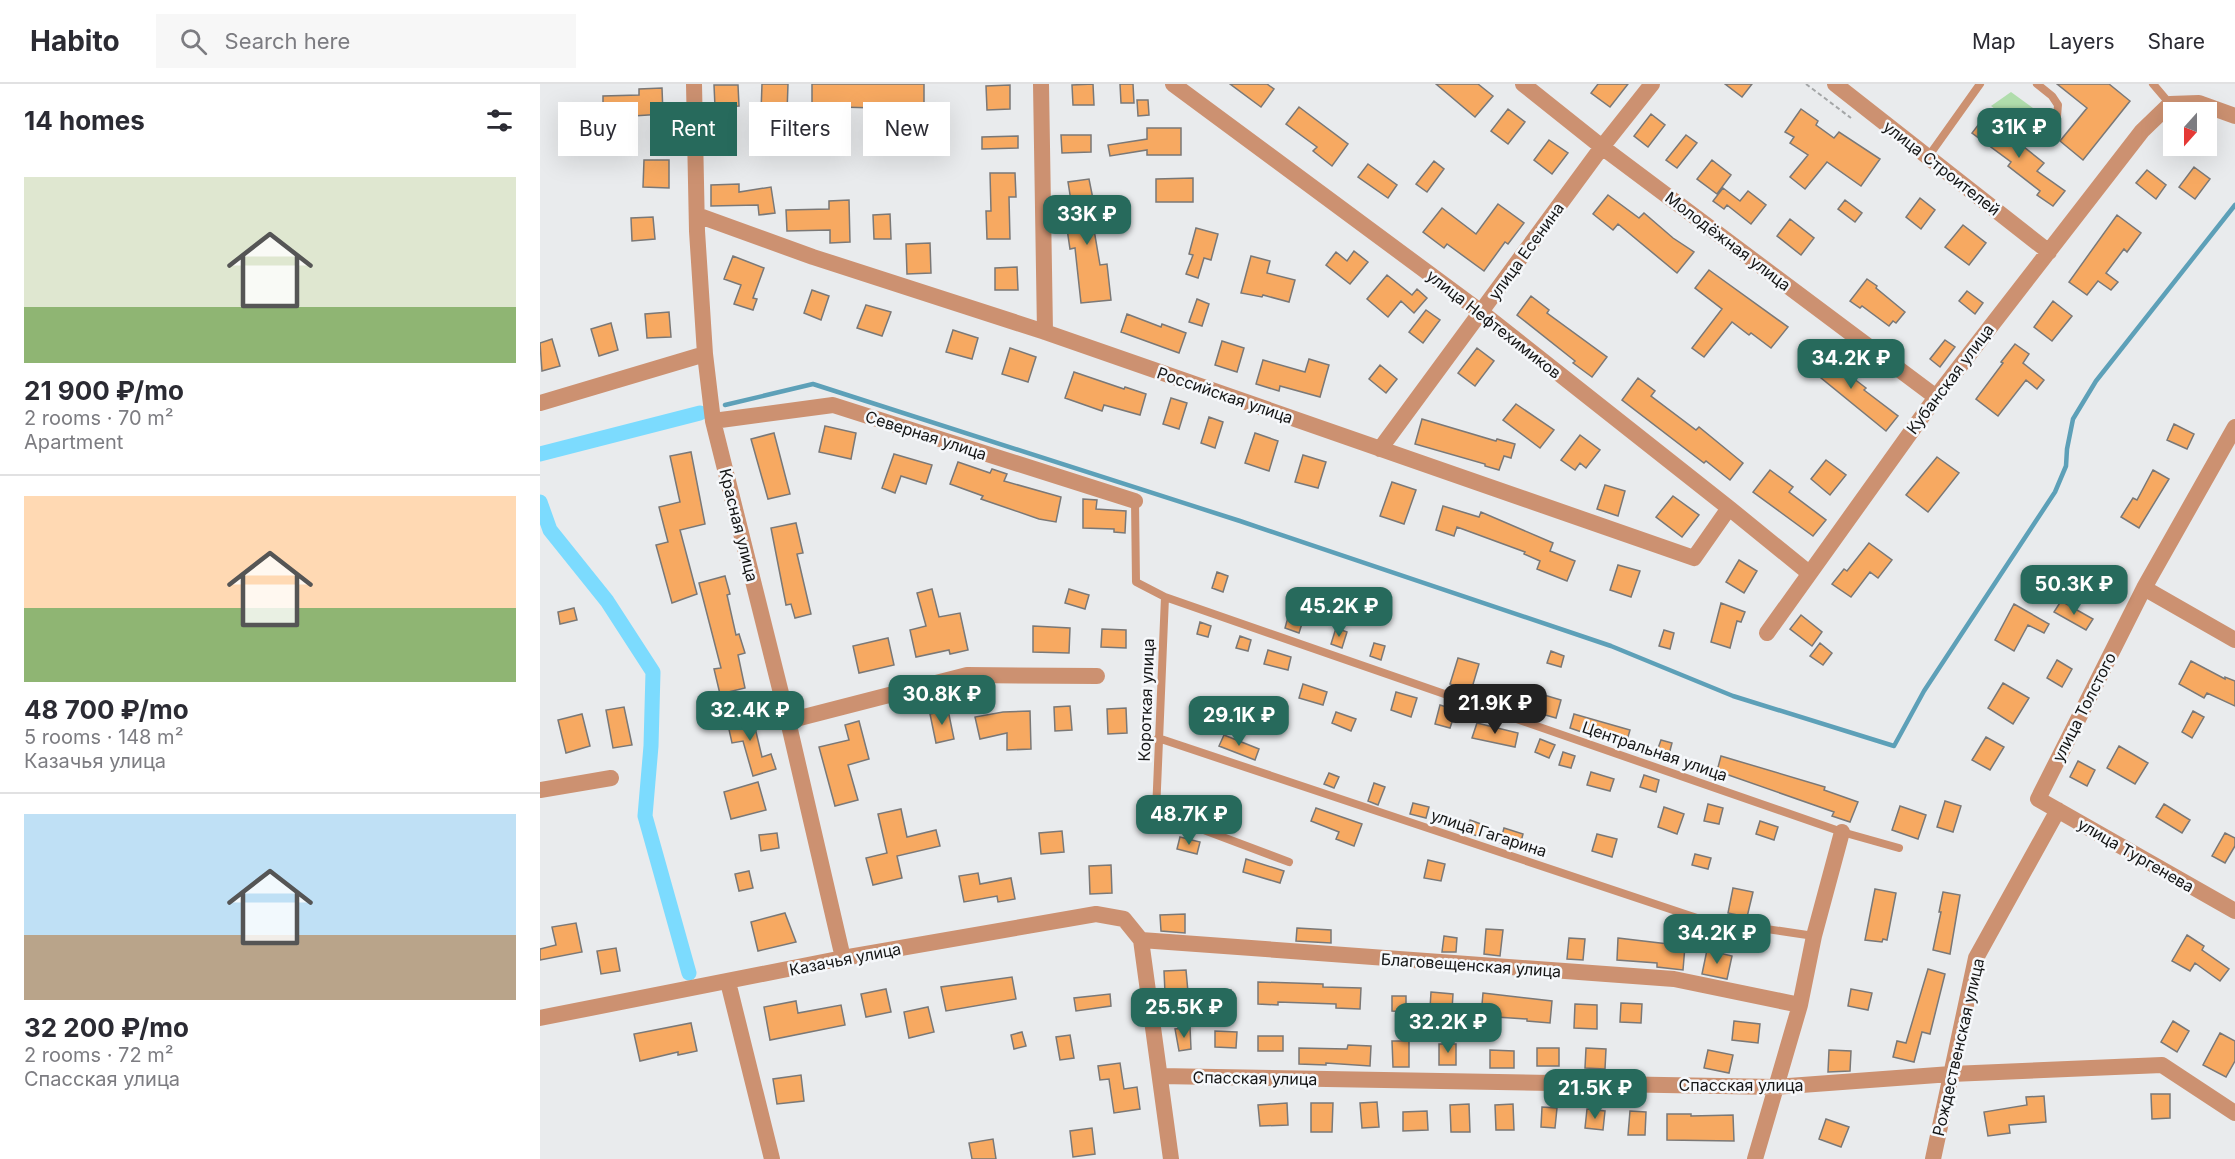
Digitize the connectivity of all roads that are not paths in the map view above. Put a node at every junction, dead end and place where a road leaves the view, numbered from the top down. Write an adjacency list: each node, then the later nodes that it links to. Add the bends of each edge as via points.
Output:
1 (694, 84): 17 (street, Красная улица)
2 (1041, 84): 20 (street)
3 (1173, 84): 19 (street, улица Нефтехимиков)
4 (1523, 84): 15 (street, Молодёжная улица)
5 (1652, 84): 15 (street, улица Есенина)
6 (1835, 84): 16 (street, улица Строителей)
7 (1980, 84): 16 (lane)
8 (2037, 84): 14 (lane, via 2058,105 2057,116)
9 (2153, 84): 10 (lane)
10 (2168, 102)
11 (2217, 110): 13 (street)
12 (2163, 111): 18 (street, Кубанская улица, via 2142,131)
13 (2235, 116)
14 (2042, 135)
15 (1602, 147): 19 (street, улица Есенина); 22 (street, Молодёжная улица)
16 (1928, 157): 18 (street, улица Строителей)
17 (697, 215): 20 (street, Российская улица); 21 (street, Красная улица)
18 (2049, 252): 22 (street, Кубанская улица)
19 (1481, 312): 26 (street, улица Есенина); 28 (street, улица Нефтехимиков)
20 (1045, 332): 26 (street, Российская улица)
21 (705, 354): 23 (street); 24 (street, Красная улица)
22 (1936, 397): 29 (street, Кубанская улица)
23 (540, 403)
24 (713, 421): 27 (street, Северная улица, via 833,405); 35 (street, Красная улица)
25 (2235, 427): 30 (street, улица Толстого)
26 (1380, 449): 28 (street, Российская улица, via 1694,558)
27 (1135, 501): 31 (lane, via 1136,582)
28 (1729, 508): 29 (street, улица Нефтехимиков)
29 (1809, 573): 32 (street, Кубанская улица)
30 (2144, 588): 33 (street); 39 (street, улица Толстого)
31 (1165, 597): 36 (lane, Короткая улица); 41 (lane, Центральная улица)
32 (1767, 633)
33 (2235, 640)
34 (1097, 676): 35 (street, via 967,675)
35 (788, 722): 47 (street, Красная улица)
36 (1158, 738): 43 (lane, Короткая улица, via 1156,812); 45 (lane, улица Гагарина, via 1701,919)
37 (611, 778): 38 (street)
38 (540, 790)
39 (2038, 799): 40 (street, улица Тургенева)
40 (2058, 810): 44 (street, улица Тургенева); 51 (street, Рождественская улица, via 1976,958)
41 (1842, 832): 42 (lane, Центральная улица); 45 (street)
42 (1899, 848)
43 (1289, 862)
44 (2235, 911)
45 (1814, 936): 49 (street)
46 (1141, 940): 47 (street, Казачья улица, via 1124,919 1095,914); 49 (street, Благовещенская улица, via 1674,979); 52 (street)
47 (843, 958): 48 (street, Казачья улица)
48 (728, 982): 50 (street, Казачья улица); 55 (street)
49 (1800, 1005): 53 (street)
50 (540, 1018)
51 (1951, 1074): 53 (street, Спасская улица); 54 (street, Спасская улица, via 2162,1065); 58 (street, Рождественская улица)
52 (1160, 1076): 53 (street, Спасская улица); 56 (street)
53 (1776, 1087): 57 (street)
54 (2235, 1113)
55 (772, 1159)
56 (1171, 1159)
57 (1755, 1159)
58 (1933, 1159)

